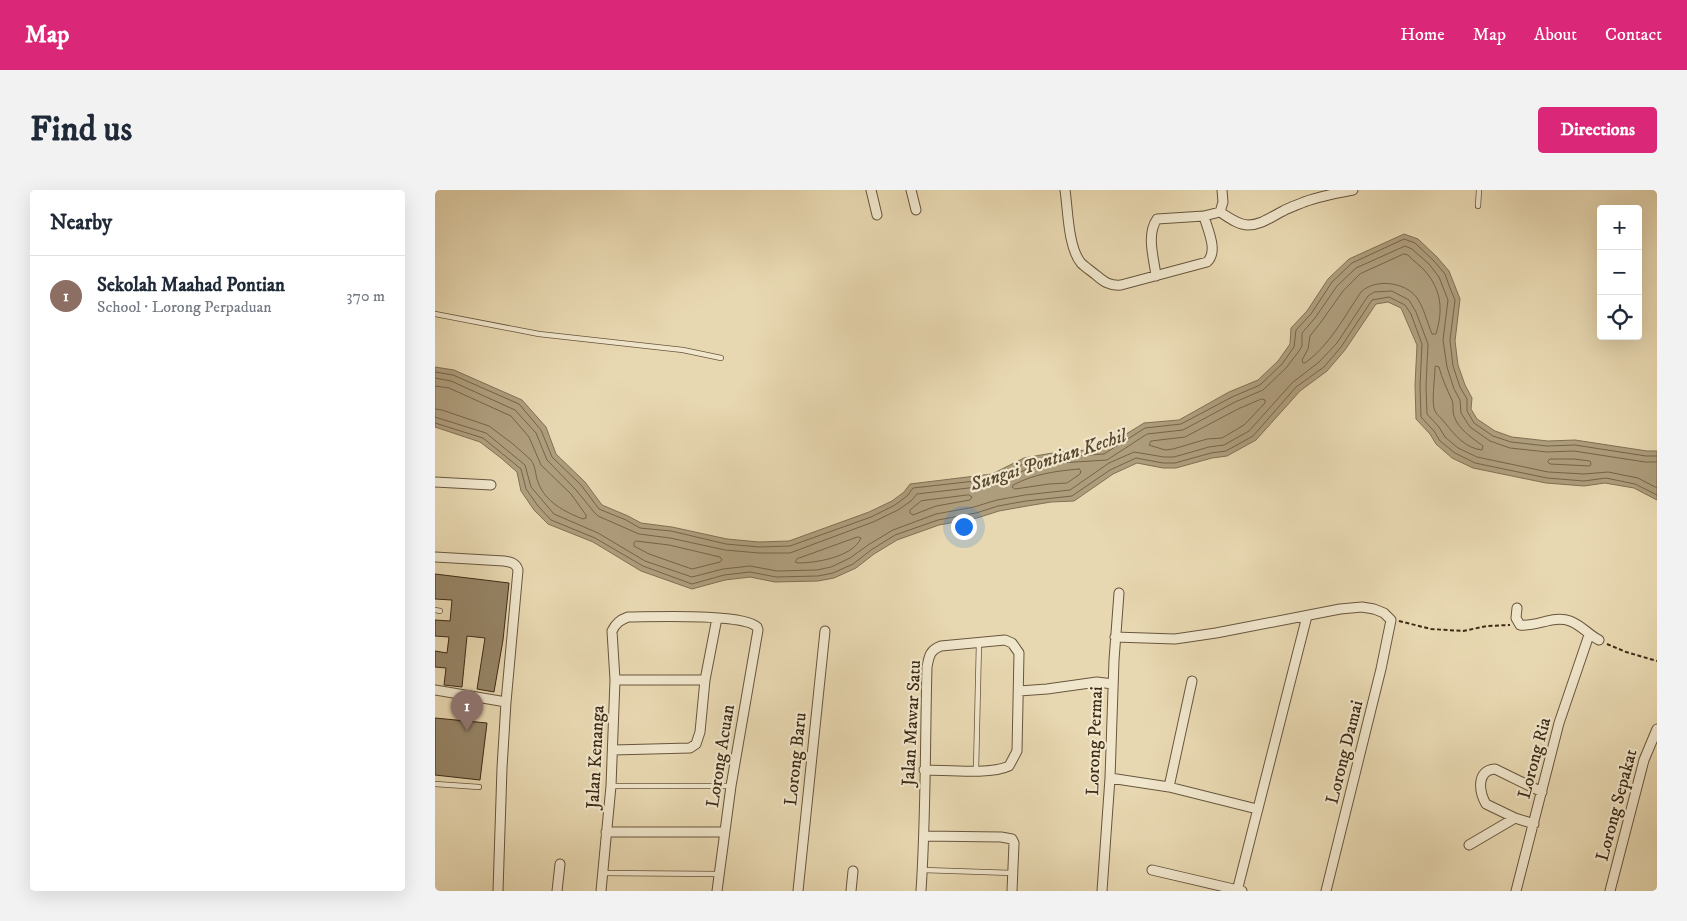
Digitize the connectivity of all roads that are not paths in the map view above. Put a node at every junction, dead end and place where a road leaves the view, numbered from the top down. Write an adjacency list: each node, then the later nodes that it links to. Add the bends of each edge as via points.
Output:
1 (871, 190): 10 (street)
2 (911, 190): 8 (street)
3 (1065, 190): 12 (street, via 1075,250 1081,263 1103,281 1114,285)
4 (1222, 190): 9 (street)
5 (1353, 190): 9 (street, via 1306,201 1264,222 1246,226)
6 (1479, 190): 7 (lane)
7 (1478, 206)
8 (916, 210)
9 (1220, 212): 11 (street)
10 (877, 215)
11 (1204, 216): 12 (street, via 1213,248 1210,259); 12 (street, via 1157,219 1151,243)
12 (1157, 276)
13 (435, 314): 14 (lane, via 539,334 683,350)
14 (721, 358)
15 (435, 482): 16 (street)
16 (491, 485)
17 (435, 557): 33 (street, via 505,561 517,566)
18 (1119, 593): 24 (street, Lorong Permai)
19 (1517, 608): 23 (street, via 1516,618 1520,625 1561,619 1570,621)
20 (1307, 616): 24 (street, via 1175,639); 45 (street); 69 (street, Lorong Damai, via 1362,607 1384,613 1391,620)
21 (717, 618): 27 (street, Jalan Kenanga, via 621,619 612,631); 28 (street); 41 (street, Lorong Acuan, via 748,622 757,627)
22 (825, 631): 63 (street, Lorong Baru)
23 (1589, 635): 25 (street); 44 (street, Lorong Ria, via 1559,723)
24 (1115, 637): 30 (street, Lorong Permai)
25 (1599, 640)
26 (979, 642): 32 (street, Jalan Mawar Satu, via 1005,640 1012,643 1019,653); 36 (street, Jalan Mawar Satu, via 941,646 931,652 927,667); 37 (lane)
27 (615, 680): 28 (street); 35 (street, Jalan Kenanga)
28 (705, 680): 35 (street, via 699,740 693,747)
29 (1192, 681): 43 (street)
30 (1113, 684): 32 (street, via 1097,682); 38 (street, Lorong Permai)
31 (435, 690): 33 (street)
32 (1019, 691): 37 (street, via 1017,751 1009,766)
33 (506, 702): 59 (street)
34 (1657, 729): 71 (street, Lorong Sepakat, via 1644,760)
35 (613, 750): 40 (street, Jalan Kenanga)
36 (924, 770): 37 (street); 50 (street, Jalan Mawar Satu)
37 (976, 770)
38 (1110, 778): 43 (street); 67 (street, Lorong Permai)
39 (435, 784): 42 (lane)
40 (611, 786): 41 (lane); 48 (street, Jalan Kenanga)
41 (731, 786): 49 (street, Lorong Acuan)
42 (479, 787)
43 (1169, 787): 45 (street)
44 (1542, 792): 46 (street, via 1495,769 1486,772 1480,787 1486,804); 47 (street, Lorong Ria)
45 (1257, 809): 68 (street)
46 (1515, 818): 47 (street); 51 (street)
47 (1534, 824): 70 (street, Lorong Ria)
48 (607, 832): 49 (street); 56 (street, Jalan Kenanga)
49 (725, 832): 58 (street, Lorong Acuan)
50 (925, 836): 53 (street, Jalan Mawar Satu); 57 (street, via 1008,837 1013,843)
51 (1469, 845)
52 (560, 864): 60 (street)
53 (923, 870): 57 (lane); 65 (street, Jalan Mawar Satu)
54 (1152, 870): 68 (street)
55 (853, 871): 64 (street)
56 (602, 873): 58 (lane); 61 (street, Jalan Kenanga)
57 (1013, 873): 66 (street)
58 (719, 874): 62 (street, Lorong Acuan)
59 (498, 891)
60 (557, 891)
61 (601, 891)
62 (717, 891)
63 (798, 891)
64 (851, 891)
65 (921, 891)
66 (1012, 891)
67 (1102, 891)
68 (1239, 891)
69 (1326, 891)
70 (1516, 891)
71 (1610, 891)

